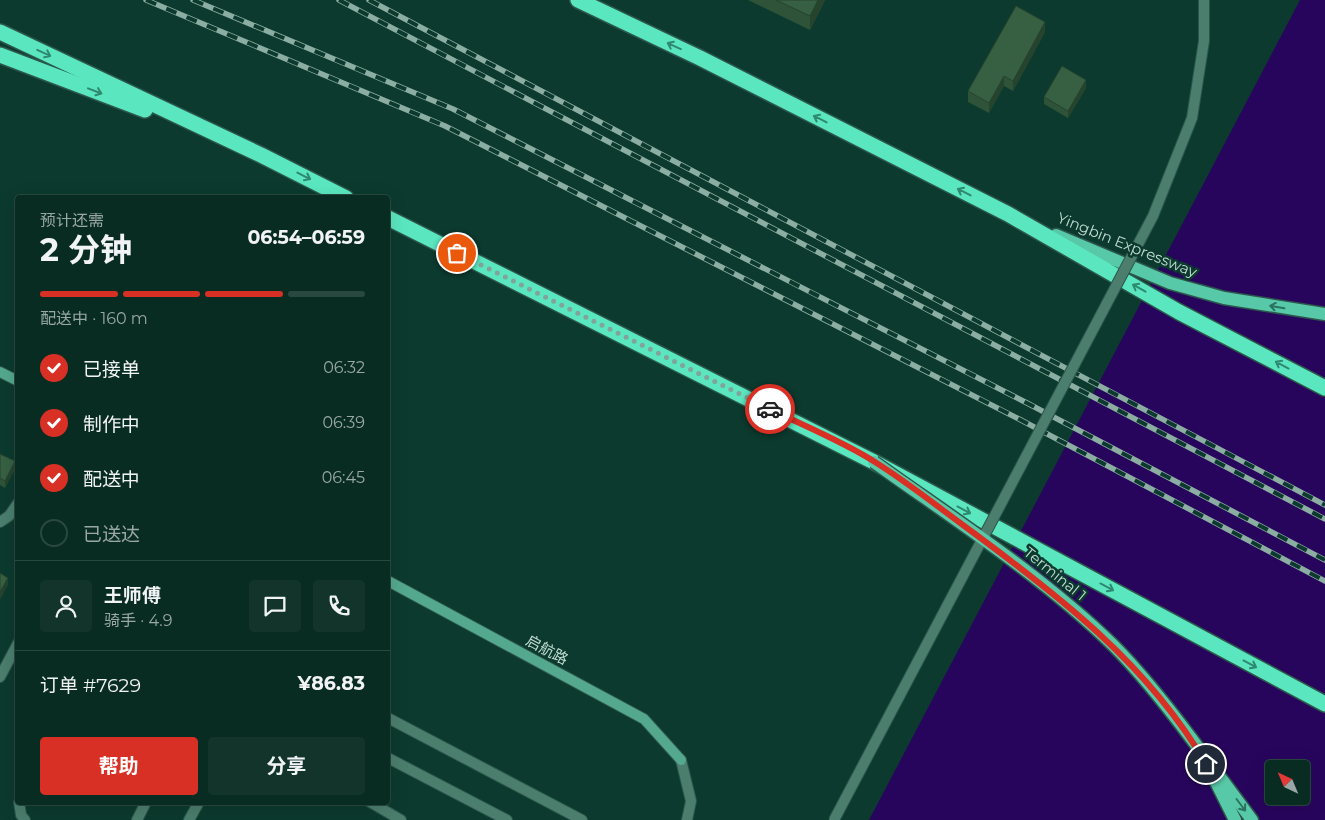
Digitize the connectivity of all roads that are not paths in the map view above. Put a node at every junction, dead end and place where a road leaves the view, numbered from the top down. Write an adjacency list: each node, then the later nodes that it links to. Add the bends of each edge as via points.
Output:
1 (578, 0): 7 (highway, one-way to 1)
2 (1204, 0): 34 (street, bridge, via 1204,41 1192,118 1153,216)
3 (0, 32): 5 (highway, one-way to 5)
4 (0, 55): 5 (highway, one-way to 5)
5 (261, 155): 6 (highway, one-way to 6)
6 (340, 195)
7 (1008, 214): 9 (main road, Yingbin Expressway, one-way to 7, via 1224,298 1170,283); 12 (highway, one-way to 7, via 1180,312)
8 (390, 219): 13 (highway)
9 (1325, 314)
10 (0, 372): 11 (street)
11 (15, 380)
12 (1325, 388)
13 (874, 462): 19 (highway, one-way to 19, bridge); 21 (main road, Terminal 1, bridge, via 1020,566 1070,606 1125,658)
14 (15, 508): 15 (street)
15 (0, 522)
16 (390, 582): 33 (street, 启航路, via 644,719 681,760 690,800)
17 (15, 648): 18 (street)
18 (0, 676)
19 (1325, 704)
20 (390, 719): 32 (street)
21 (1191, 738): 35 (main road); 36 (main road, one-way to 36)
22 (390, 759): 31 (street)
23 (19, 805): 27 (street)
24 (144, 805): 28 (street)
25 (197, 805): 29 (street)
26 (375, 805): 30 (street)
27 (25, 820)
28 (137, 820)
29 (189, 820)
30 (401, 820)
31 (507, 820)
32 (582, 820)
33 (687, 820)
34 (834, 820)
35 (1235, 820)
36 (1252, 820)

